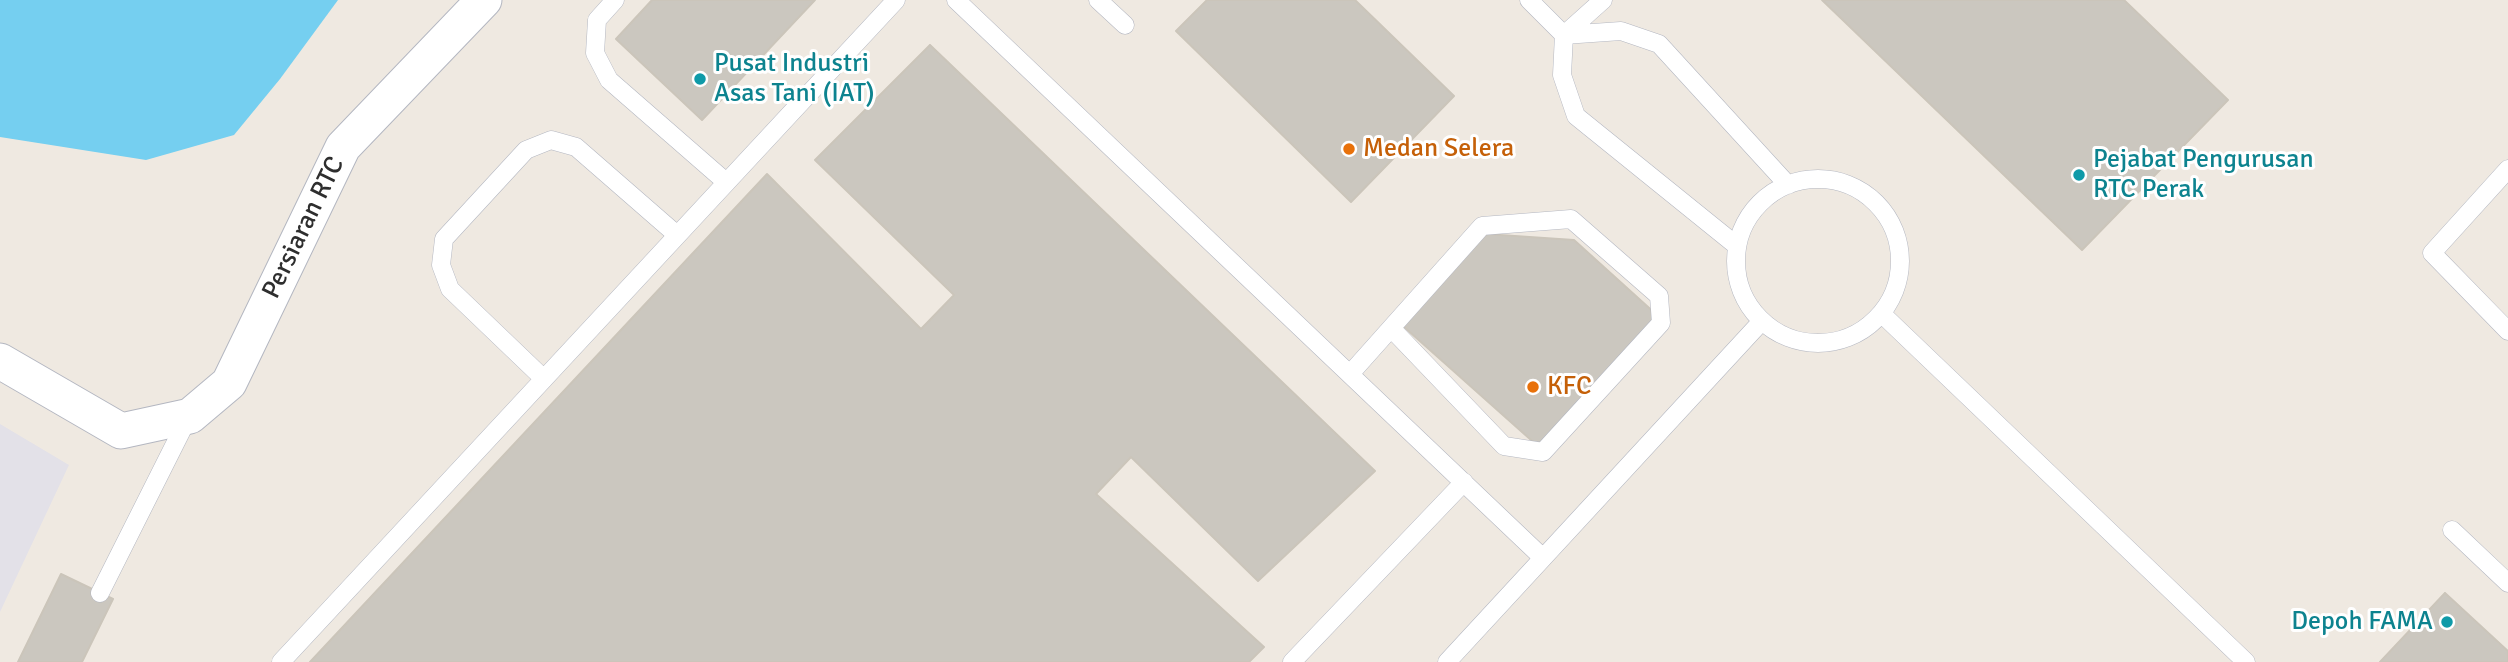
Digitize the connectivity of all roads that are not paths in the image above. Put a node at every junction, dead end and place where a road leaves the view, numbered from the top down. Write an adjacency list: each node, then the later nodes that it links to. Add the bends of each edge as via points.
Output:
1 (485, 0): 22 (street, Persiaran RTC, via 343,147 229,383)
2 (615, 0): 11 (lane, via 597,20 594,53 609,80)
3 (896, 0): 11 (lane)
4 (956, 0): 20 (lane)
5 (1098, 0): 8 (lane)
6 (1529, 0): 9 (lane)
7 (1603, 0): 9 (lane)
8 (1125, 25)
9 (1564, 35): 12 (lane, via 1621,31 1659,44); 14 (lane, via 1562,75 1576,116)
10 (2506, 175): 18 (lane, via 2432,253)
11 (726, 182): 13 (lane)
12 (1788, 185): 14 (lane, via 1772,192 1746,220); 15 (lane, via 1814,179 1841,182 1866,194 1885,213 1897,237 1901,264 1896,291)
13 (677, 235): 21 (lane); 21 (lane, via 576,147 551,140 526,150 444,239 441,265 450,289)
14 (1737, 246): 16 (lane, via 1740,286)
15 (1882, 314): 16 (lane, via 1861,331 1836,341 1809,343 1783,337); 31 (lane)
16 (1761, 321): 25 (lane)
17 (1391, 328): 17 (lane, via 1482,226 1571,219 1659,296 1661,324 1543,452 1504,446); 20 (lane)
18 (2508, 331)
19 (0, 361): 22 (street, Persiaran RTC, via 121,431)
20 (1350, 374): 23 (lane)
21 (544, 379): 28 (lane)
22 (189, 416): 27 (lane)
23 (1464, 482): 25 (lane); 29 (lane)
24 (2452, 530): 26 (lane)
25 (1543, 558): 30 (lane)
26 (2508, 583)
27 (100, 593)
28 (281, 662)
29 (1292, 662)
30 (1447, 662)
31 (2246, 662)

